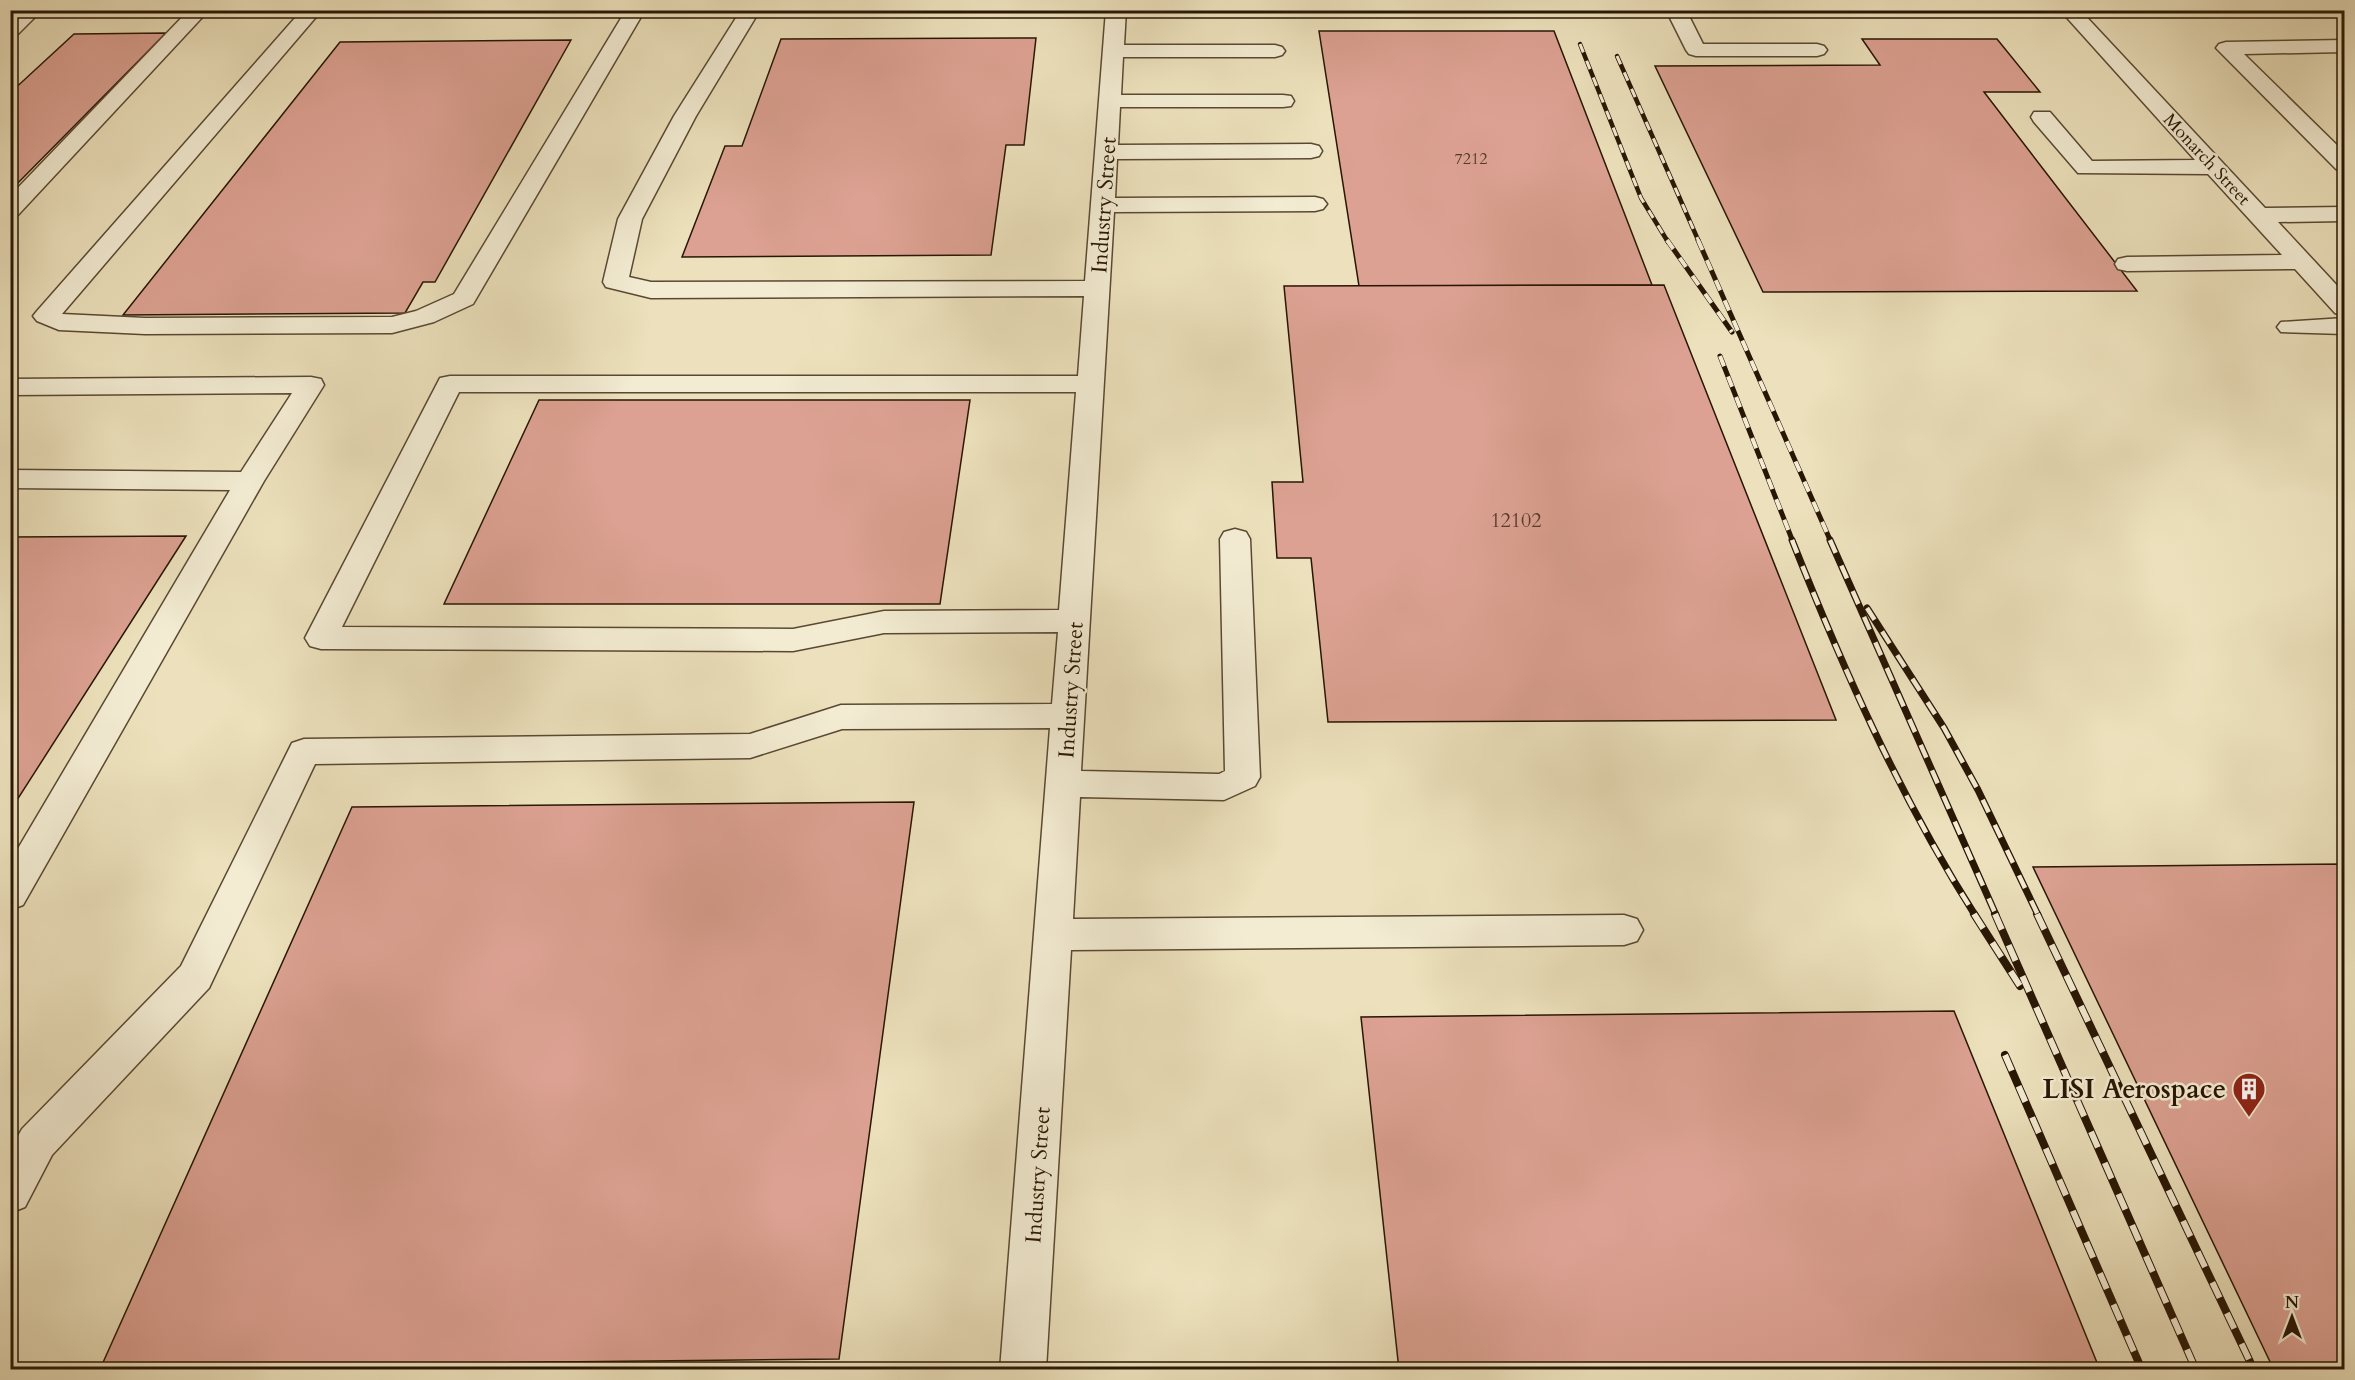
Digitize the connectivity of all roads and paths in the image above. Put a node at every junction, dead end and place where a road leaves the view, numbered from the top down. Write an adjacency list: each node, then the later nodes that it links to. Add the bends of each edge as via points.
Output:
1 (33, 10): 9 (street)
2 (200, 10): 24 (street)
3 (313, 10): 4 (street, via 46,316 59,322 145,326 392,325 425,317 464,299)
4 (636, 10)
5 (751, 10): 29 (street, via 685,116 630,219 615,282 651,290)
6 (1116, 10): 12 (street, Industry Street)
7 (1676, 10): 11 (street, via 1696,50)
8 (2069, 10): 21 (street, Monarch Street)
9 (10, 31)
10 (2335, 46): 14 (street); 20 (street, via 2226,48)
11 (1817, 50)
12 (1113, 51): 13 (street); 15 (street, Industry Street)
13 (1275, 51)
14 (2344, 64)
15 (1110, 101): 16 (street); 19 (street, Industry Street)
16 (1283, 101)
17 (2042, 117): 21 (street, via 2086,168)
18 (1311, 151): 19 (street)
19 (1107, 152): 23 (street, Industry Street)
20 (2344, 164)
21 (2213, 167): 26 (street, Monarch Street)
22 (1315, 204): 23 (street)
23 (1103, 205): 29 (street, Industry Street)
24 (10, 210)
25 (2344, 214): 26 (street)
26 (2258, 215): 27 (street, Monarch Street)
27 (2303, 262): 28 (street); 30 (street, Monarch Street)
28 (2127, 264)
29 (1097, 288): 33 (street, Industry Street)
30 (2344, 308)
31 (2344, 326): 32 (street)
32 (2290, 327)
33 (1091, 384): 38 (street, Industry Street); 38 (street, via 450,384 321,638 793,640 884,622)
34 (10, 387): 36 (street, via 311,385)
35 (10, 479): 36 (street)
36 (250, 481): 41 (street)
37 (1235, 539): 40 (street, via 1243,777 1224,788)
38 (1074, 621): 39 (street, Industry Street)
39 (1068, 716): 40 (street, Industry Street); 44 (street, via 841,717 750,746 304,752 195,977 37,1142)
40 (1064, 784): 43 (street, Industry Street)
41 (10, 895)
42 (1624, 930): 43 (street)
43 (1053, 935): 45 (street, Industry Street)
44 (10, 1193)
45 (1023, 1370)

